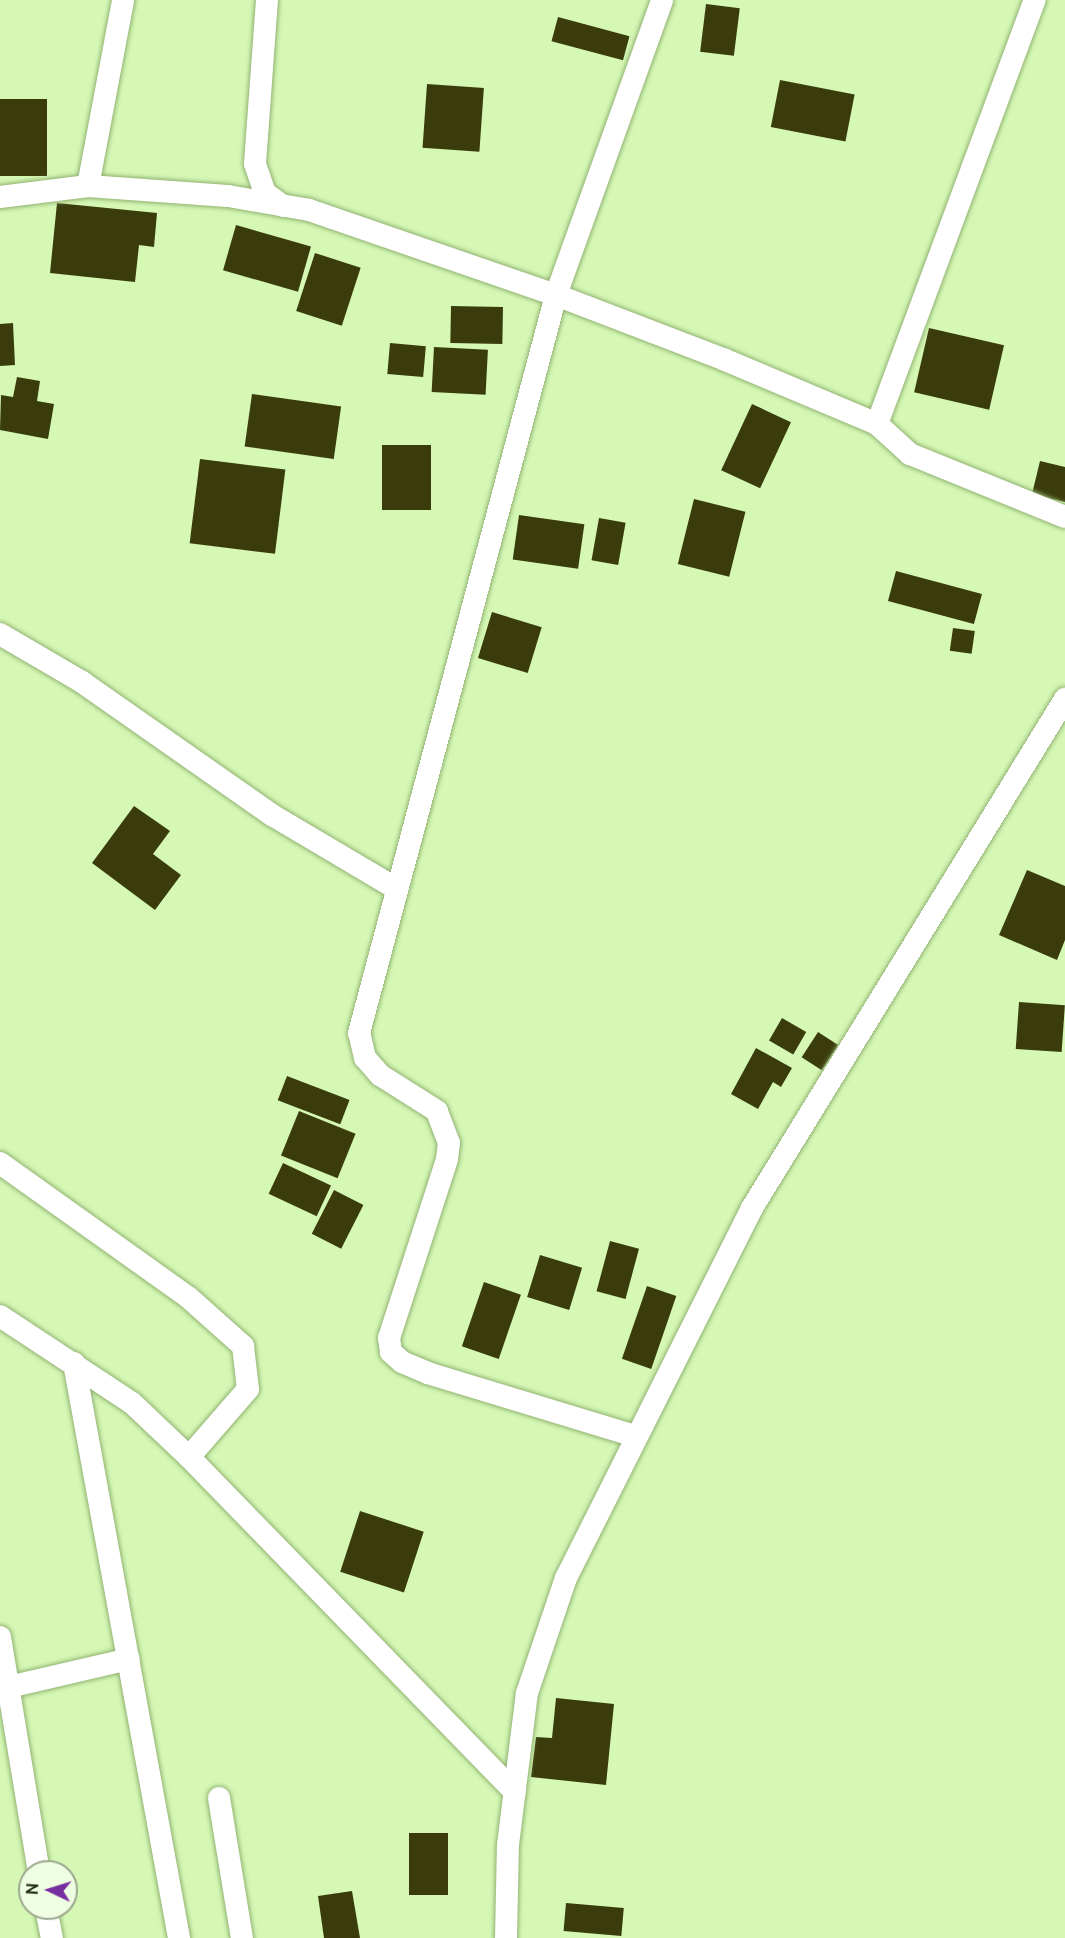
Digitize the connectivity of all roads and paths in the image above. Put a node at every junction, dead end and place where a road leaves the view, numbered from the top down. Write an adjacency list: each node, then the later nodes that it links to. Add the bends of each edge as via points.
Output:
1 (123, 0): 5 (street)
2 (267, 0): 7 (street, via 255,164 265,193)
3 (662, 0): 8 (street)
4 (1035, 0): 9 (street)
5 (88, 186): 6 (street); 7 (street, via 228,196)
6 (0, 197)
7 (283, 206): 8 (street, via 309,210)
8 (556, 295): 9 (street); 13 (street)
9 (877, 424): 10 (street, via 910,454)
10 (1065, 517)
11 (0, 634): 13 (street, via 82,682 272,815)
12 (1065, 699): 17 (street, via 752,1208)
13 (397, 889): 17 (street, via 360,1019 360,1045 380,1075 437,1111 449,1143 389,1338 391,1352 402,1362 428,1373)
14 (0, 1163): 18 (street, via 188,1297 243,1346 248,1389)
15 (0, 1316): 16 (street)
16 (74, 1363): 18 (street, via 132,1402); 20 (street)
17 (635, 1436): 22 (street, via 566,1578 534,1672 527,1693)
18 (189, 1457): 22 (street)
19 (0, 1636): 21 (street)
20 (129, 1659): 21 (street); 27 (street)
21 (4, 1688): 24 (street)
22 (515, 1791): 29 (street, via 508,1845)
23 (219, 1798): 28 (street)
24 (37, 1860)
25 (48, 1920): 26 (street)
26 (52, 1938)
27 (179, 1938)
28 (242, 1938)
29 (506, 1938)

